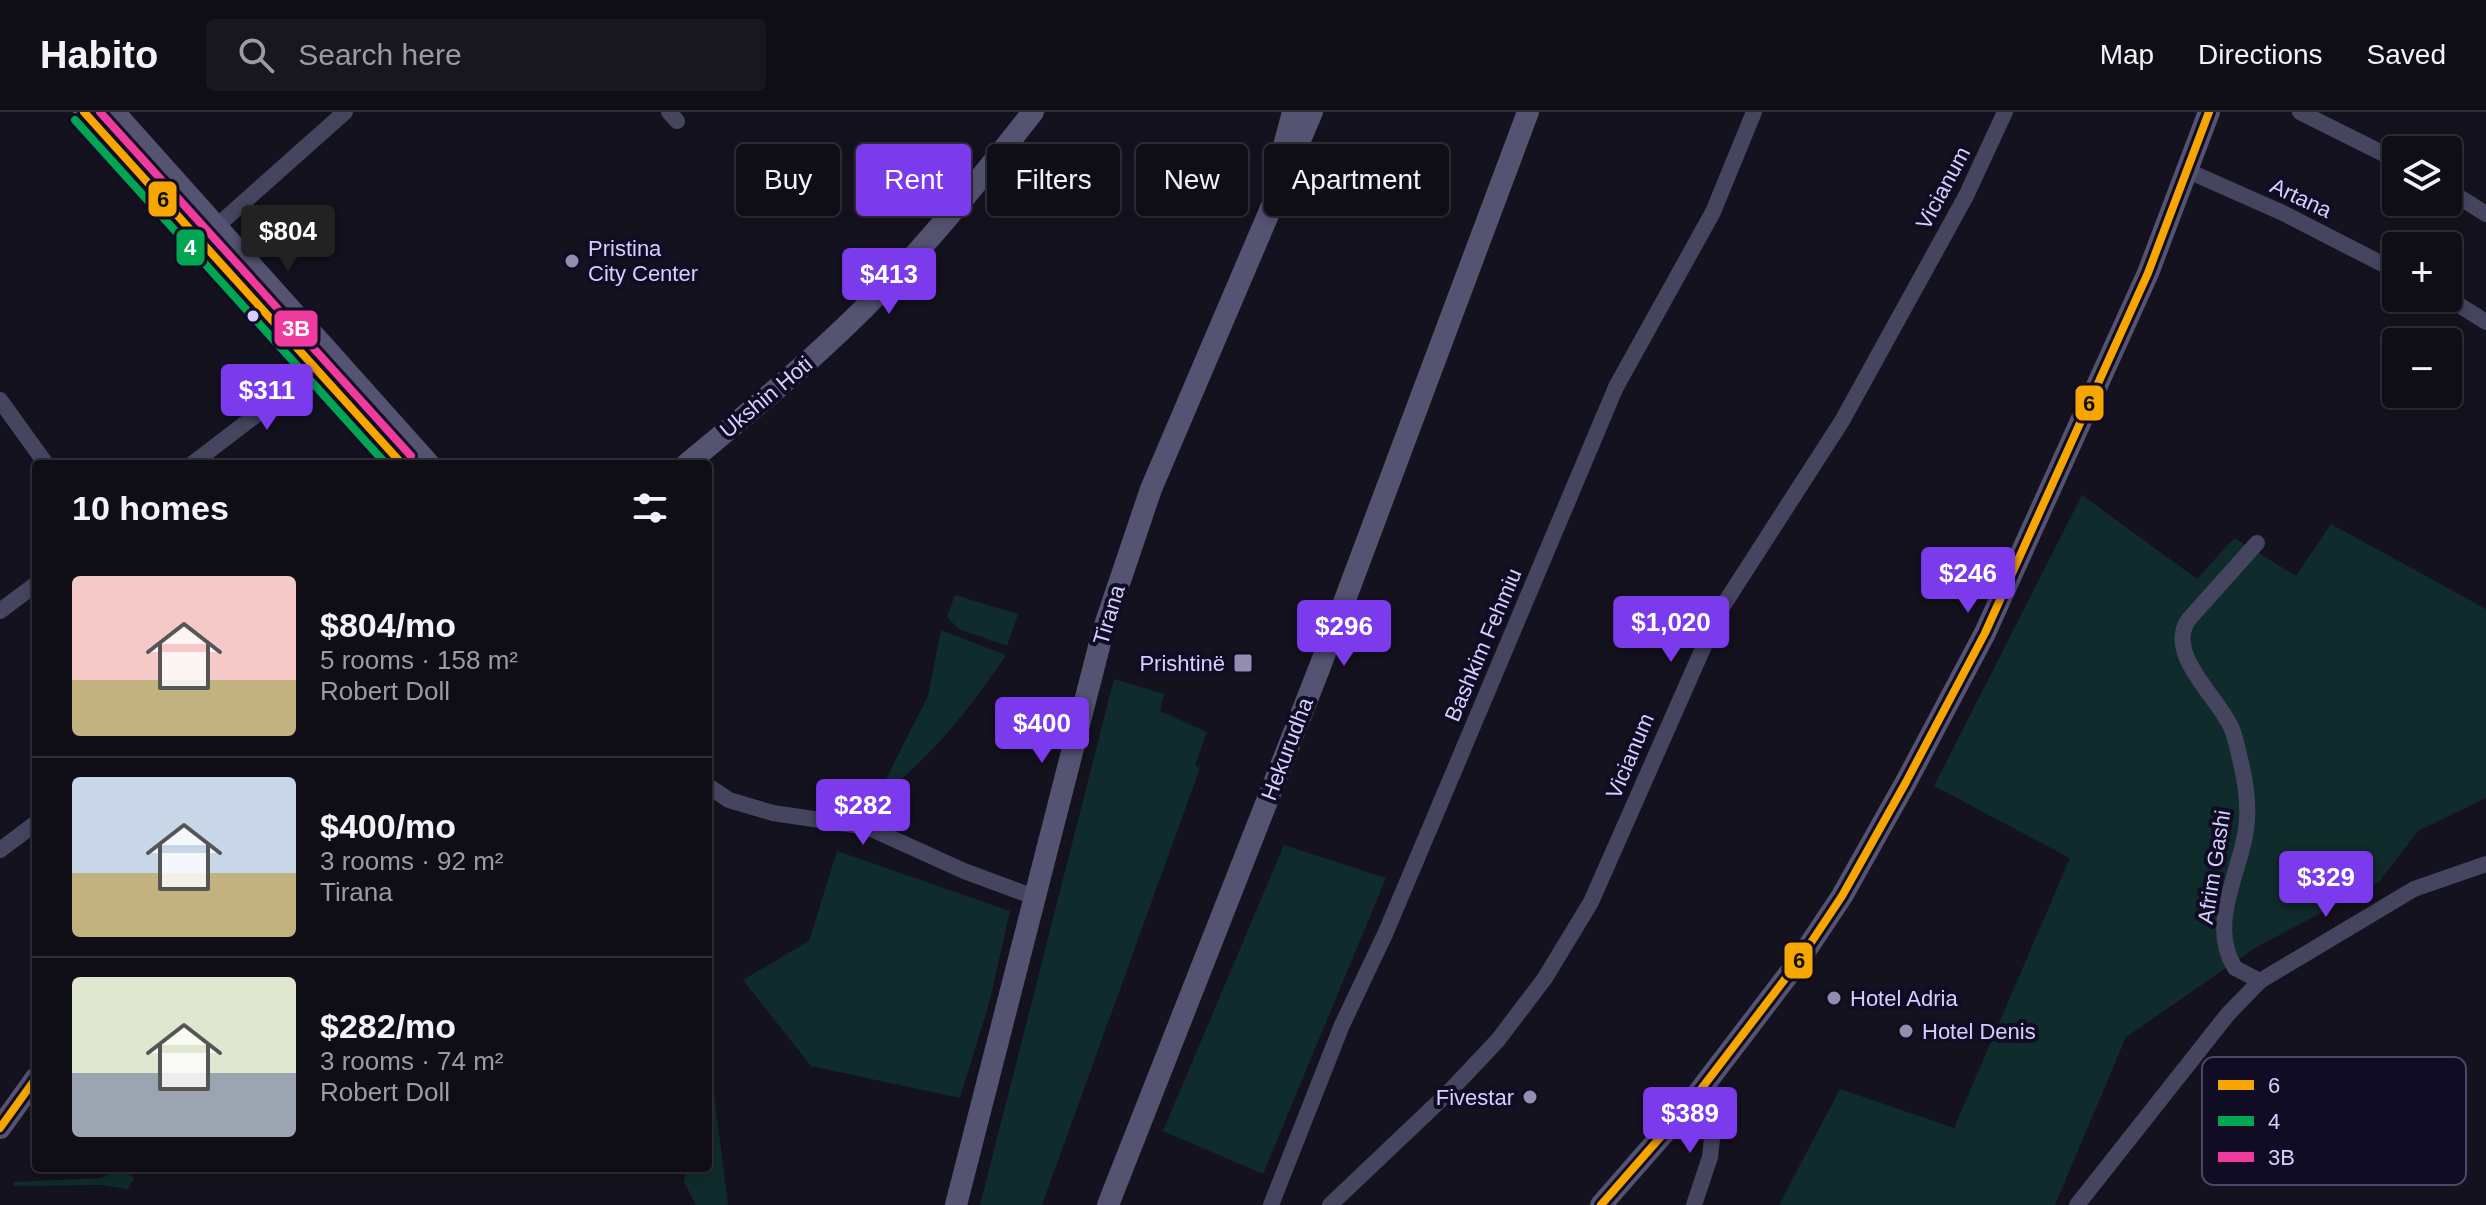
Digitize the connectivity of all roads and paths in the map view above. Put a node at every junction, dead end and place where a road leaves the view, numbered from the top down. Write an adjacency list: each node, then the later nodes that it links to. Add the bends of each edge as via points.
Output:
1 (84, 112): 18 (main road)
2 (114, 112): 18 (main road)
3 (345, 112): 18 (street)
4 (1033, 112): 28 (main road, Ukshin Hoti, via 882,290 800,369)
5 (1293, 112): 17 (main road)
6 (1312, 112): 17 (main road, Tirana)
7 (1326, 112): 17 (main road, Tirana)
8 (1528, 112): 42 (main road, Hekurudha, via 1319,669)
9 (1754, 112): 43 (street, Bashkim Fehmiu, via 1713,212 1616,387 1342,1025)
10 (2005, 112): 44 (street, Vicianum, via 1966,196 1842,421 1713,623 1591,902 1545,978 1498,1040 1448,1093)
11 (2209, 112): 14 (main road)
12 (2300, 112): 13 (street)
13 (2382, 153)
14 (2186, 170): 19 (street, Artana); 39 (main road, via 2148,273 1992,618 1906,782 1821,928)
15 (2462, 199): 16 (street)
16 (2486, 214)
17 (1262, 228): 36 (main road, Tirana, via 1135,534 1103,631)
18 (208, 234): 22 (main road)
19 (2382, 264)
20 (2462, 307): 21 (street)
21 (2486, 322)
22 (324, 362): 25 (street); 26 (main road); 27 (main road)
23 (0, 400): 24 (street)
24 (43, 460)
25 (197, 460)
26 (399, 460)
27 (425, 460)
28 (692, 460)
29 (2257, 543): 37 (street, Afrim Gashi, via 2189,619 2182,639 2194,669 2231,726 2241,762 2246,830 2229,893 2225,933 2235,968)
30 (32, 587): 31 (street)
31 (0, 611)
32 (712, 789): 36 (street, via 729,800 773,813 867,827)
33 (32, 826): 34 (street)
34 (0, 850)
35 (2486, 864): 37 (street, via 2414,889)
36 (1034, 897): 41 (main road, Tirana)
37 (2260, 981): 47 (street)
38 (32, 1084): 40 (main road)
39 (1692, 1101): 45 (main road); 46 (street, via 1713,1130)
40 (0, 1128)
41 (956, 1205)
42 (1108, 1205)
43 (1271, 1205)
44 (1330, 1205)
45 (1601, 1205)
46 (1694, 1205)
47 (2077, 1205)

